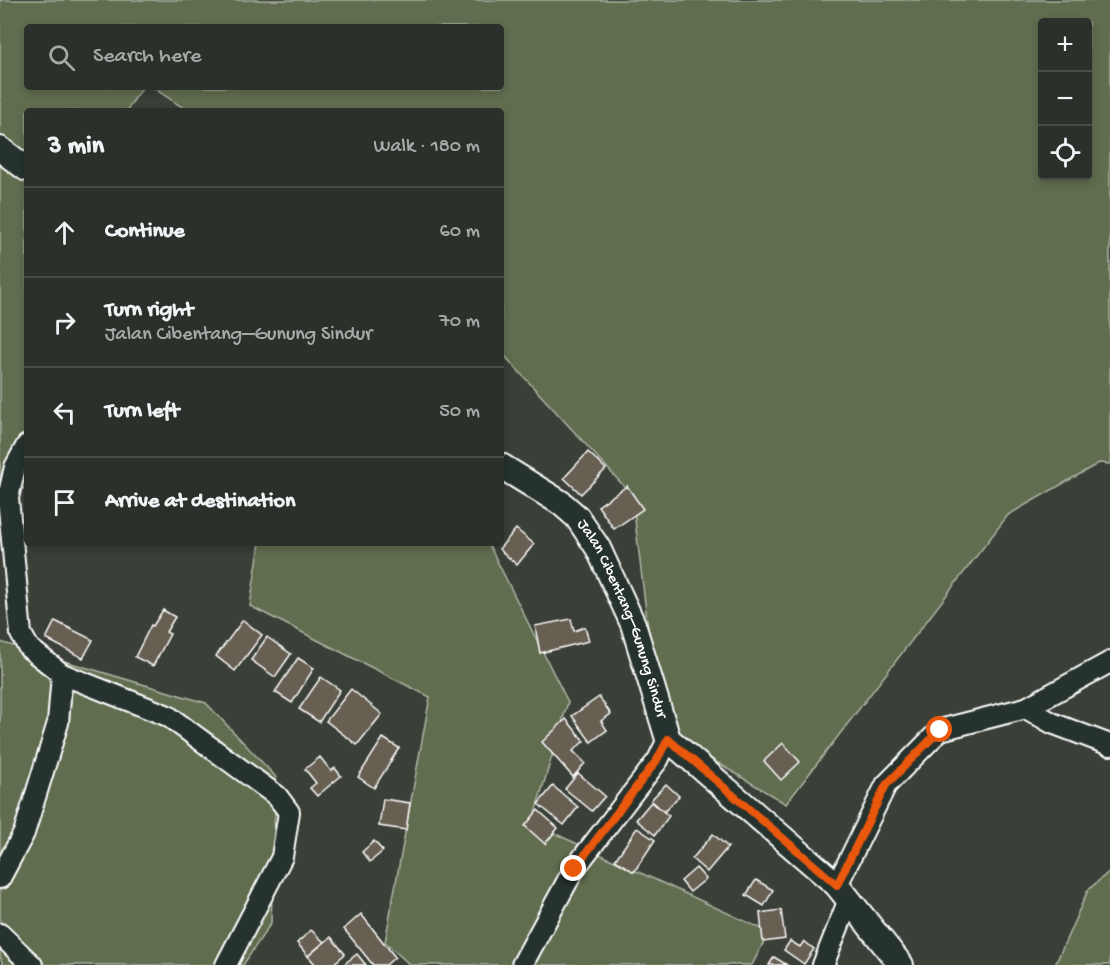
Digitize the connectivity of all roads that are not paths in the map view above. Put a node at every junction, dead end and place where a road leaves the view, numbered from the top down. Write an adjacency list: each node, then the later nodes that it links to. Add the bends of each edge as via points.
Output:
1 (0, 149): 2 (street)
2 (24, 167)
3 (24, 451): 6 (street, via 8,498 21,634 29,648)
4 (504, 468): 8 (street, Jalan Cibentang–Gunung Sindur, via 561,503 577,517 598,548 633,624)
5 (1110, 662): 7 (street)
6 (62, 674): 10 (street, via 58,723 24,833); 14 (street, via 168,716 277,796 290,812 282,857)
7 (1026, 708): 9 (street, via 1052,723); 11 (street, via 940,730 886,785)
8 (668, 739): 11 (street, Jalan Cibentang–Gunung Sindur); 15 (street, via 657,760 574,869)
9 (1110, 745)
10 (0, 878)
11 (842, 893): 16 (street); 17 (street, Jalan Cibentang–Gunung Sindur)
12 (0, 934): 13 (street)
13 (33, 965)
14 (226, 965)
15 (522, 965)
16 (823, 965)
17 (901, 965)

